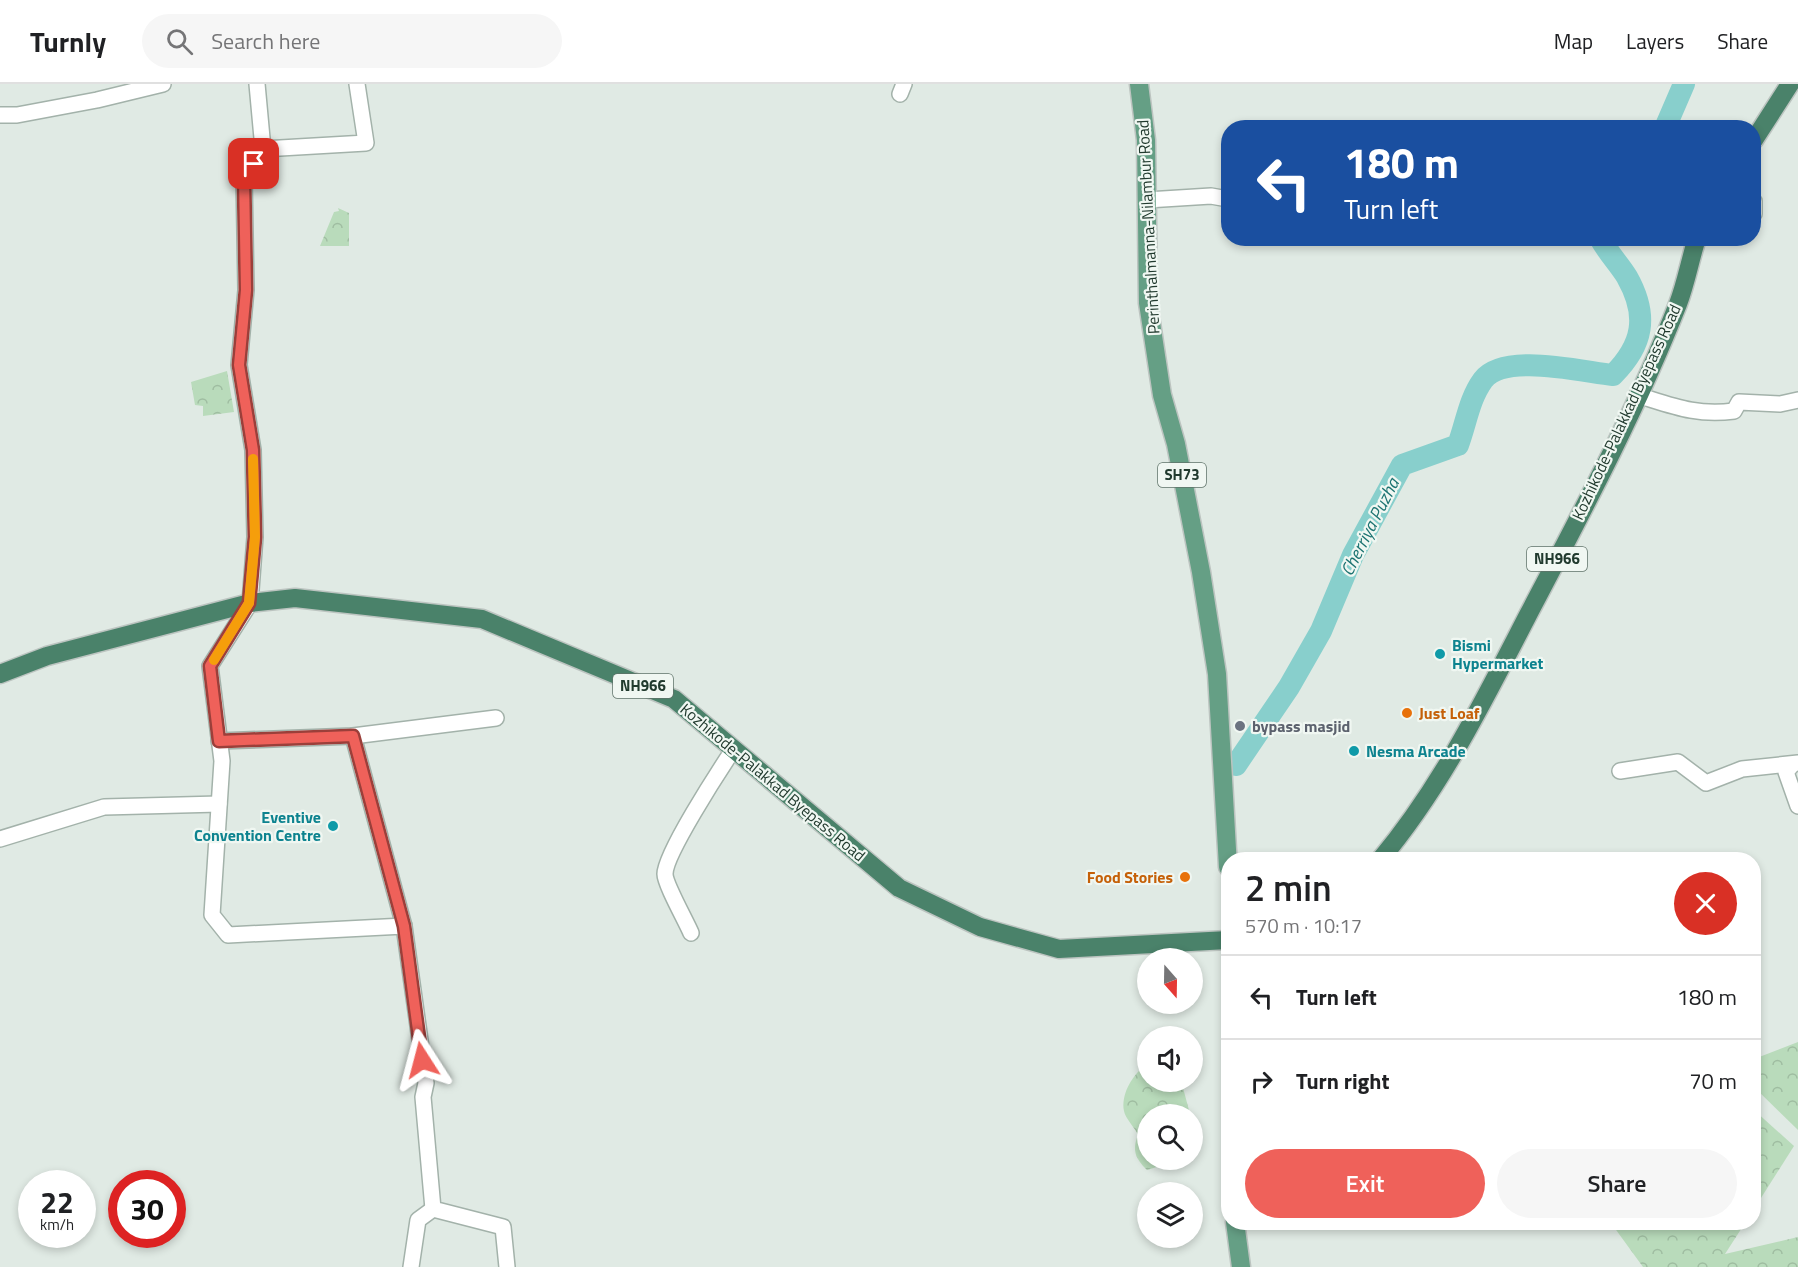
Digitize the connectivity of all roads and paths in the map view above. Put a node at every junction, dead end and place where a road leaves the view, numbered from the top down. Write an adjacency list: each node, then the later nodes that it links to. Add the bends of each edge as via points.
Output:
1 (164, 84): 6 (street)
2 (257, 84): 8 (street)
3 (357, 84): 8 (street, via 366,143)
4 (1139, 84): 10 (main road, Perinthalmanna-Nilambur Road / SH73, via 1146,140)
5 (1790, 84): 7 (highway)
6 (0, 116)
7 (1761, 129)
8 (263, 149): 14 (street, via 244,178 246,290 239,365 253,450 255,537)
9 (1221, 198): 10 (street)
10 (1147, 200): 25 (main road, Perinthalmanna-Nilambur Road / SH73, via 1148,303 1154,347 1201,572 1217,674)
11 (1695, 246): 12 (highway, Kozhikode-Palakkad Byepass Road / NH966, via 1679,302)
12 (1637, 395): 13 (street, via 1684,411 1715,413 1734,411 1739,402 1780,404); 26 (highway, Kozhikode-Palakkad Byepass Road / NH966, via 1562,551 1465,734 1422,807)
13 (1798, 400)
14 (249, 603): 15 (highway, Kozhikode-Palakkad Byepass Road / NH966, via 47,656); 18 (street, via 210,666); 19 (highway, Kozhikode-Palakkad Byepass Road / NH966, via 295,598 482,619 674,699)
15 (0, 674)
16 (496, 718): 17 (street)
17 (353, 736): 18 (street); 27 (street)
18 (219, 741): 22 (street)
19 (733, 750): 28 (street, via 672,849 665,875); 29 (highway, Kozhikode-Palakkad Byepass Road / NH966, via 899,888 980,927 1059,949)
20 (1795, 764): 21 (street, via 1742,769 1706,783 1678,762); 23 (street, via 1786,772)
21 (1620, 771)
22 (219, 804): 24 (street, via 104,807); 27 (street, via 212,915 228,935)
23 (1798, 806)
24 (0, 839)
25 (1227, 852)
26 (1386, 852)
27 (404, 926): 30 (street, via 426,1083 423,1097)
28 (691, 933)
29 (1221, 940)
30 (432, 1209): 32 (street, via 418,1220); 33 (street, via 503,1227)
31 (1236, 1230): 34 (main road)
32 (411, 1267)
33 (507, 1267)
34 (1241, 1267)

